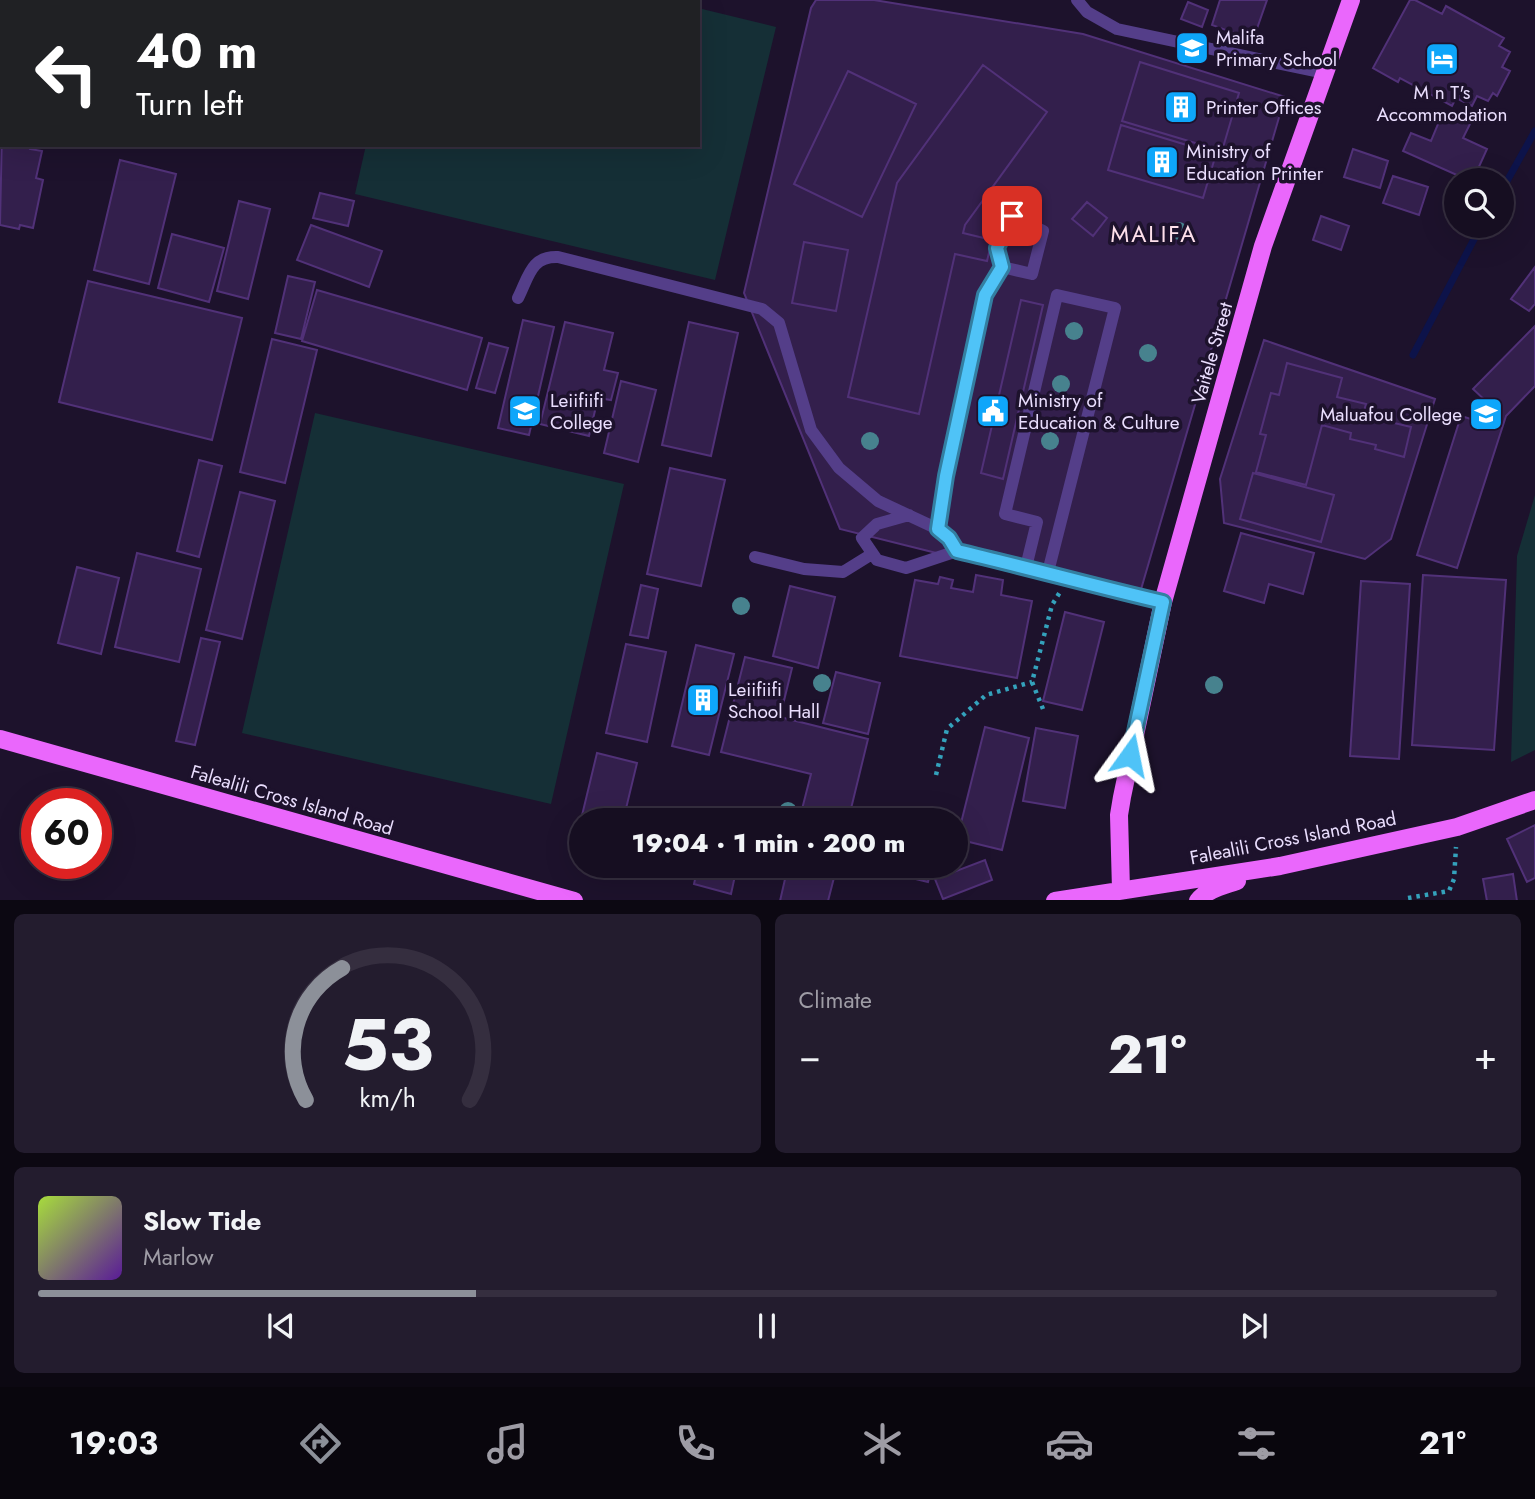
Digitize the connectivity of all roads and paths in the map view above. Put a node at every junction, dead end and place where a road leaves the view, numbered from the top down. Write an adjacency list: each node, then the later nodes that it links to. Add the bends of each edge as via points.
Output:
1 (1077, 0): 3 (lane, via 1087,12 1116,29)
2 (1350, 0): 3 (main road, Vaitele Street)
3 (1324, 73): 14 (main road, Vaitele Street, via 1263,246)
4 (1002, 267): 4 (lane, via 997,248 1012,216 1043,231 1032,274); 7 (lane, via 985,295)
5 (518, 298): 6 (lane, via 536,262 558,257 762,309 779,323 811,430 839,468 878,500)
6 (909, 515): 7 (lane); 9 (lane, via 877,524 862,538)
7 (938, 529): 8 (lane)
8 (957, 551): 9 (lane, via 906,568 877,560); 11 (lane)
9 (872, 554): 10 (lane, via 843,572)
10 (755, 558)
11 (1026, 567): 12 (lane); 12 (lane, via 1037,522 1006,514 1057,295 1115,308)
12 (1048, 572): 13 (lane)
13 (1068, 579): 14 (lane); 15 (path, via 1052,605)
14 (1163, 602): 22 (main road, Vaitele Street, via 1119,815)
15 (1032, 682): 16 (path); 18 (path, via 986,695 947,729)
16 (1043, 709)
17 (0, 738): 24 (main road, Falealili Cross Island Road)
18 (936, 775)
19 (1535, 800): 20 (main road, Falealili Cross Island Road)
20 (1457, 827): 21 (main road, Falealili Cross Island Road); 23 (path, via 1449,891)
21 (1280, 866): 22 (main road, Falealili Cross Island Road); 26 (main road, via 1216,888)
22 (1121, 890): 25 (main road, Falealili Cross Island Road)
23 (1408, 898)
24 (570, 900)
25 (1061, 900)
26 (1198, 900)

